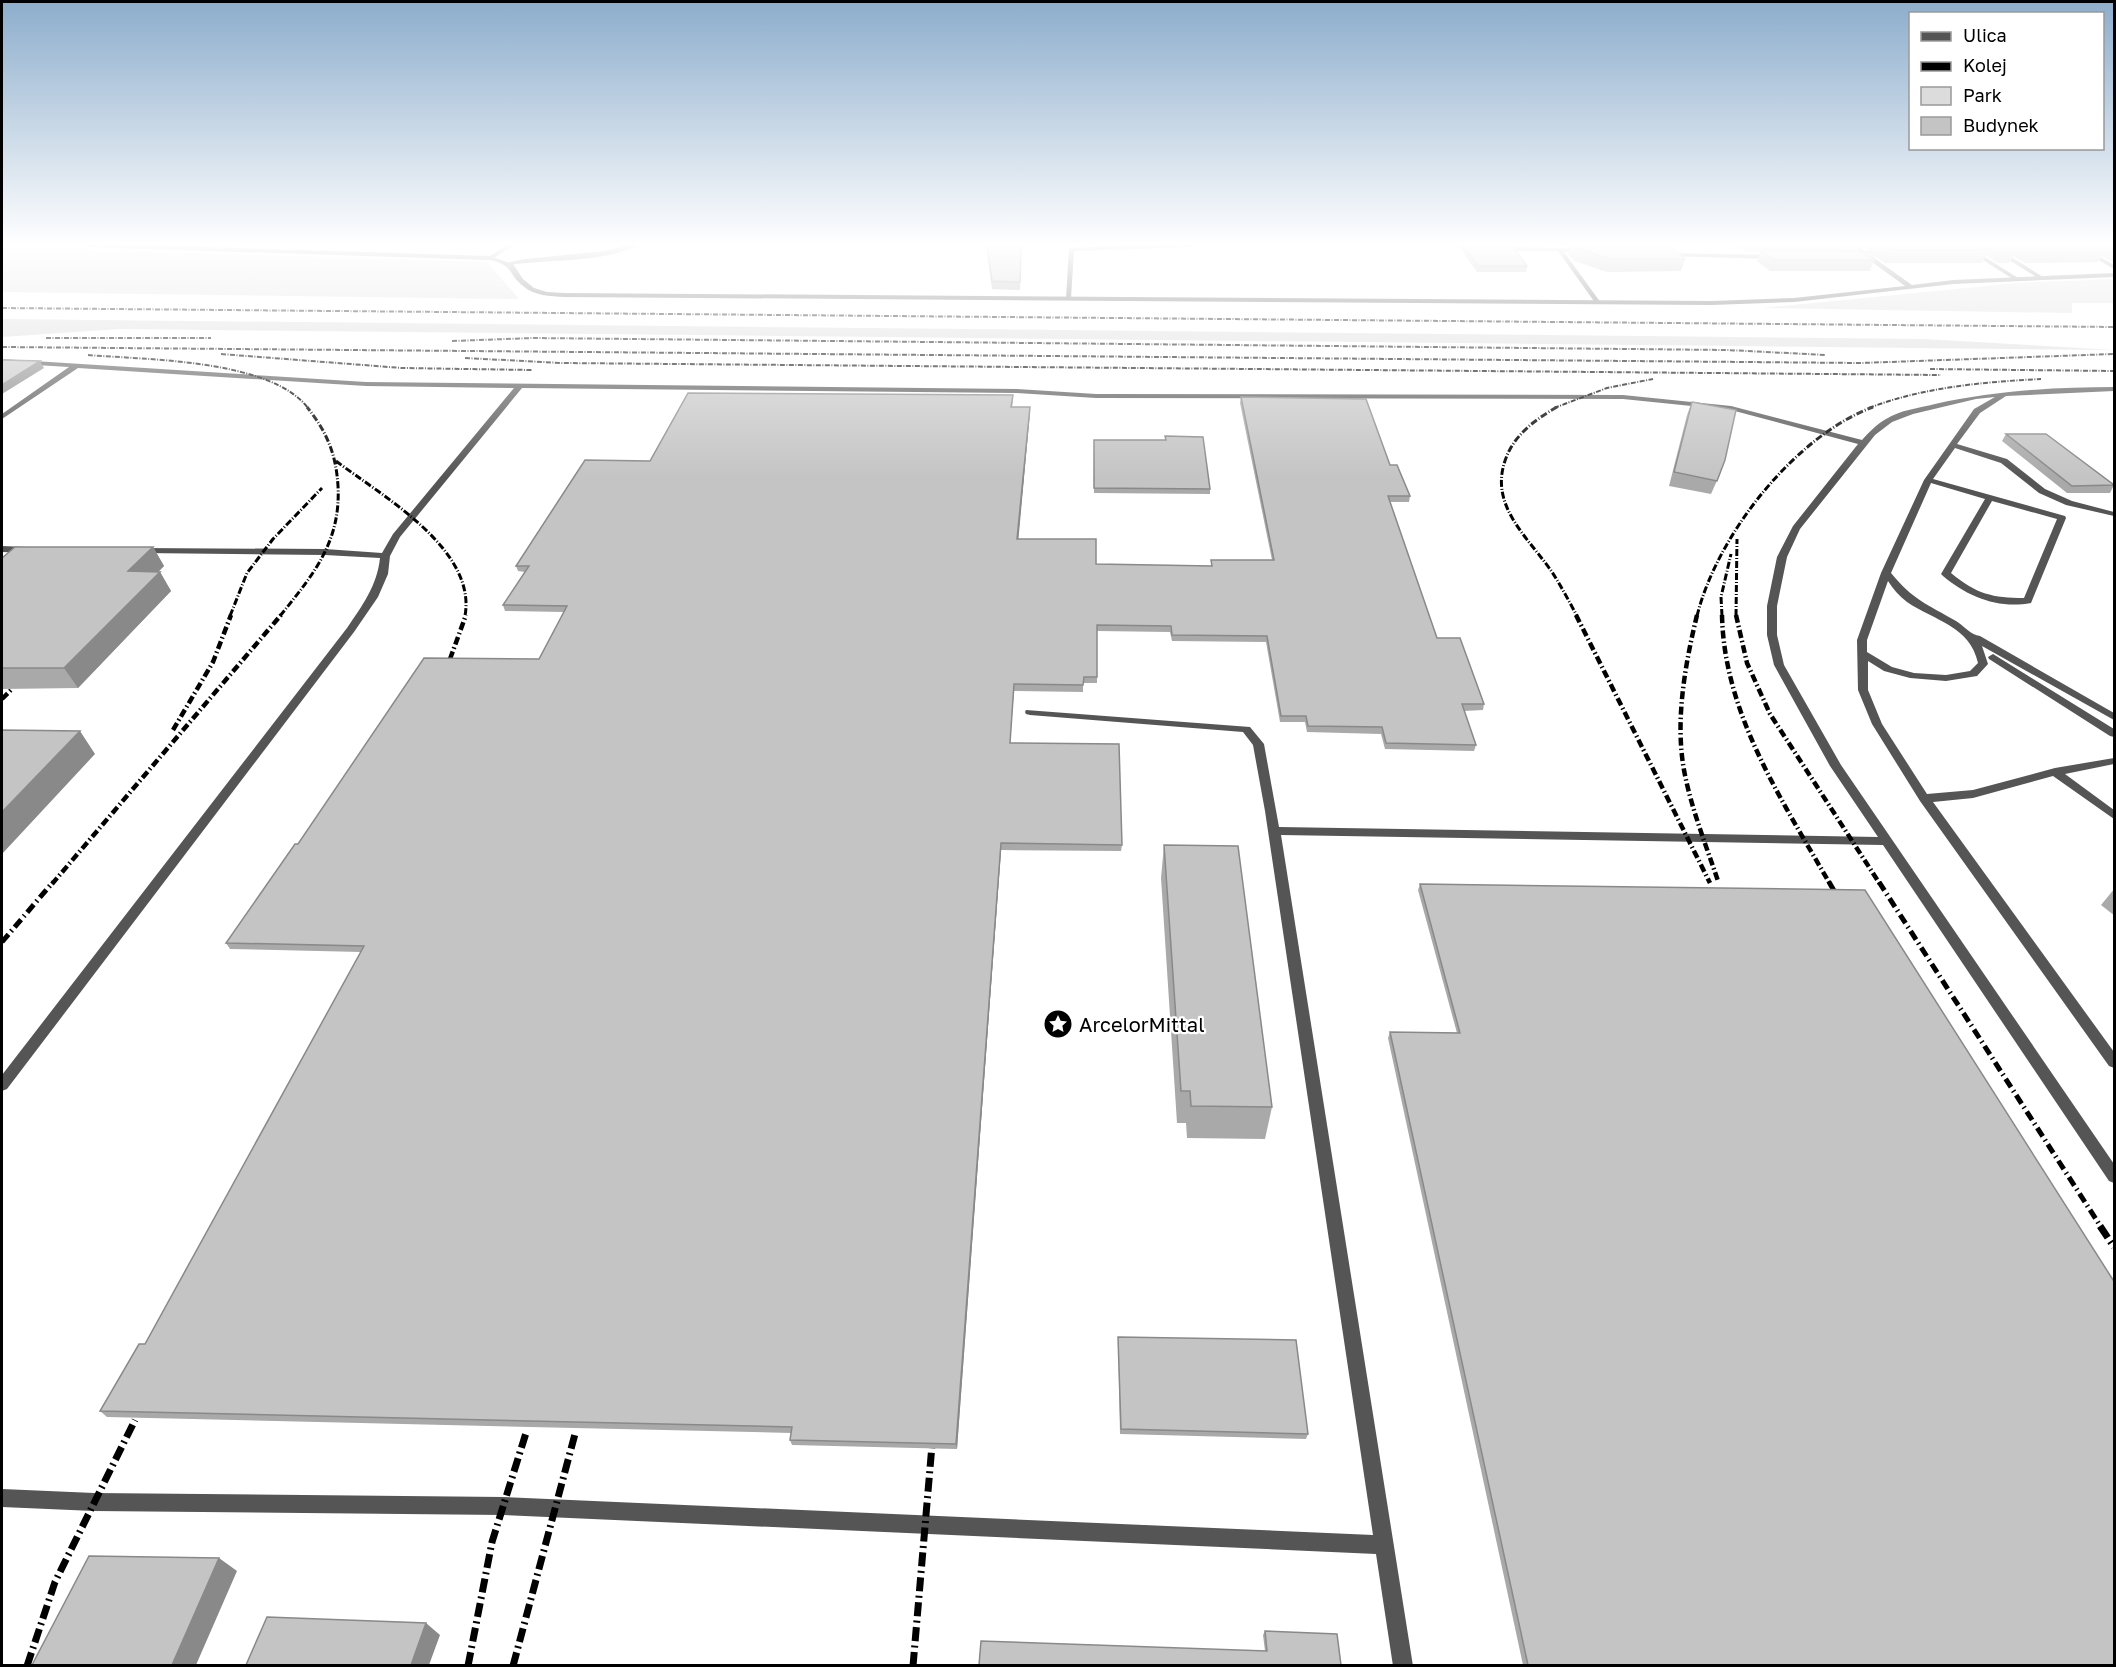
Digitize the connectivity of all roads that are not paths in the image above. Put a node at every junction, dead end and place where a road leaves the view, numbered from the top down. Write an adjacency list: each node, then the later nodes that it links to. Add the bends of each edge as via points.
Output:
1 (2, 361): 2 (street)
2 (76, 366): 3 (street, via 366,384); 6 (street)
3 (519, 387): 7 (street, via 1017,391 1096,396 1623,397 1731,408); 15 (street, via 396,536)
4 (2115, 389): 5 (street)
5 (2006, 393): 7 (street, via 1911,412 1889,420); 8 (street, via 1977,411)
6 (2, 417)
7 (1864, 443): 28 (street, via 1802,520 1782,556 1772,606 1772,635 1779,665 1797,701)
8 (1952, 445): 9 (street); 11 (street, via 2004,461 2042,491 2068,503)
9 (1928, 480): 10 (street); 16 (street)
10 (1989, 499): 10 (street, via 2062,518 2028,601 1986,598 1966,591 1946,574)
11 (2115, 514)
12 (2, 549): 13 (street)
13 (37, 550)
14 (132, 550): 15 (street)
15 (385, 556): 30 (street, via 383,574 373,597 351,630)
16 (1886, 573): 17 (street, via 1909,598); 19 (street, via 1862,640)
17 (1967, 633): 18 (street); 21 (street)
18 (1982, 651): 19 (street, via 1983,664 1972,674 1946,678 1888,669); 22 (street)
19 (1862, 652): 25 (street, via 1863,690 1877,724)
20 (1030, 712): 27 (street, via 1246,729 1257,744)
21 (2115, 717)
22 (2115, 734)
23 (2115, 761): 24 (street)
24 (2055, 772): 25 (street, via 1965,795); 26 (street)
25 (1924, 798): 29 (street)
26 (2115, 815)
27 (1274, 831): 28 (street); 33 (street)
28 (1887, 841): 31 (street)
29 (2115, 1062)
30 (2, 1085)
31 (2115, 1176)
32 (2, 1498): 33 (street, via 503,1506)
33 (1384, 1545): 34 (street)
34 (1403, 1665)

